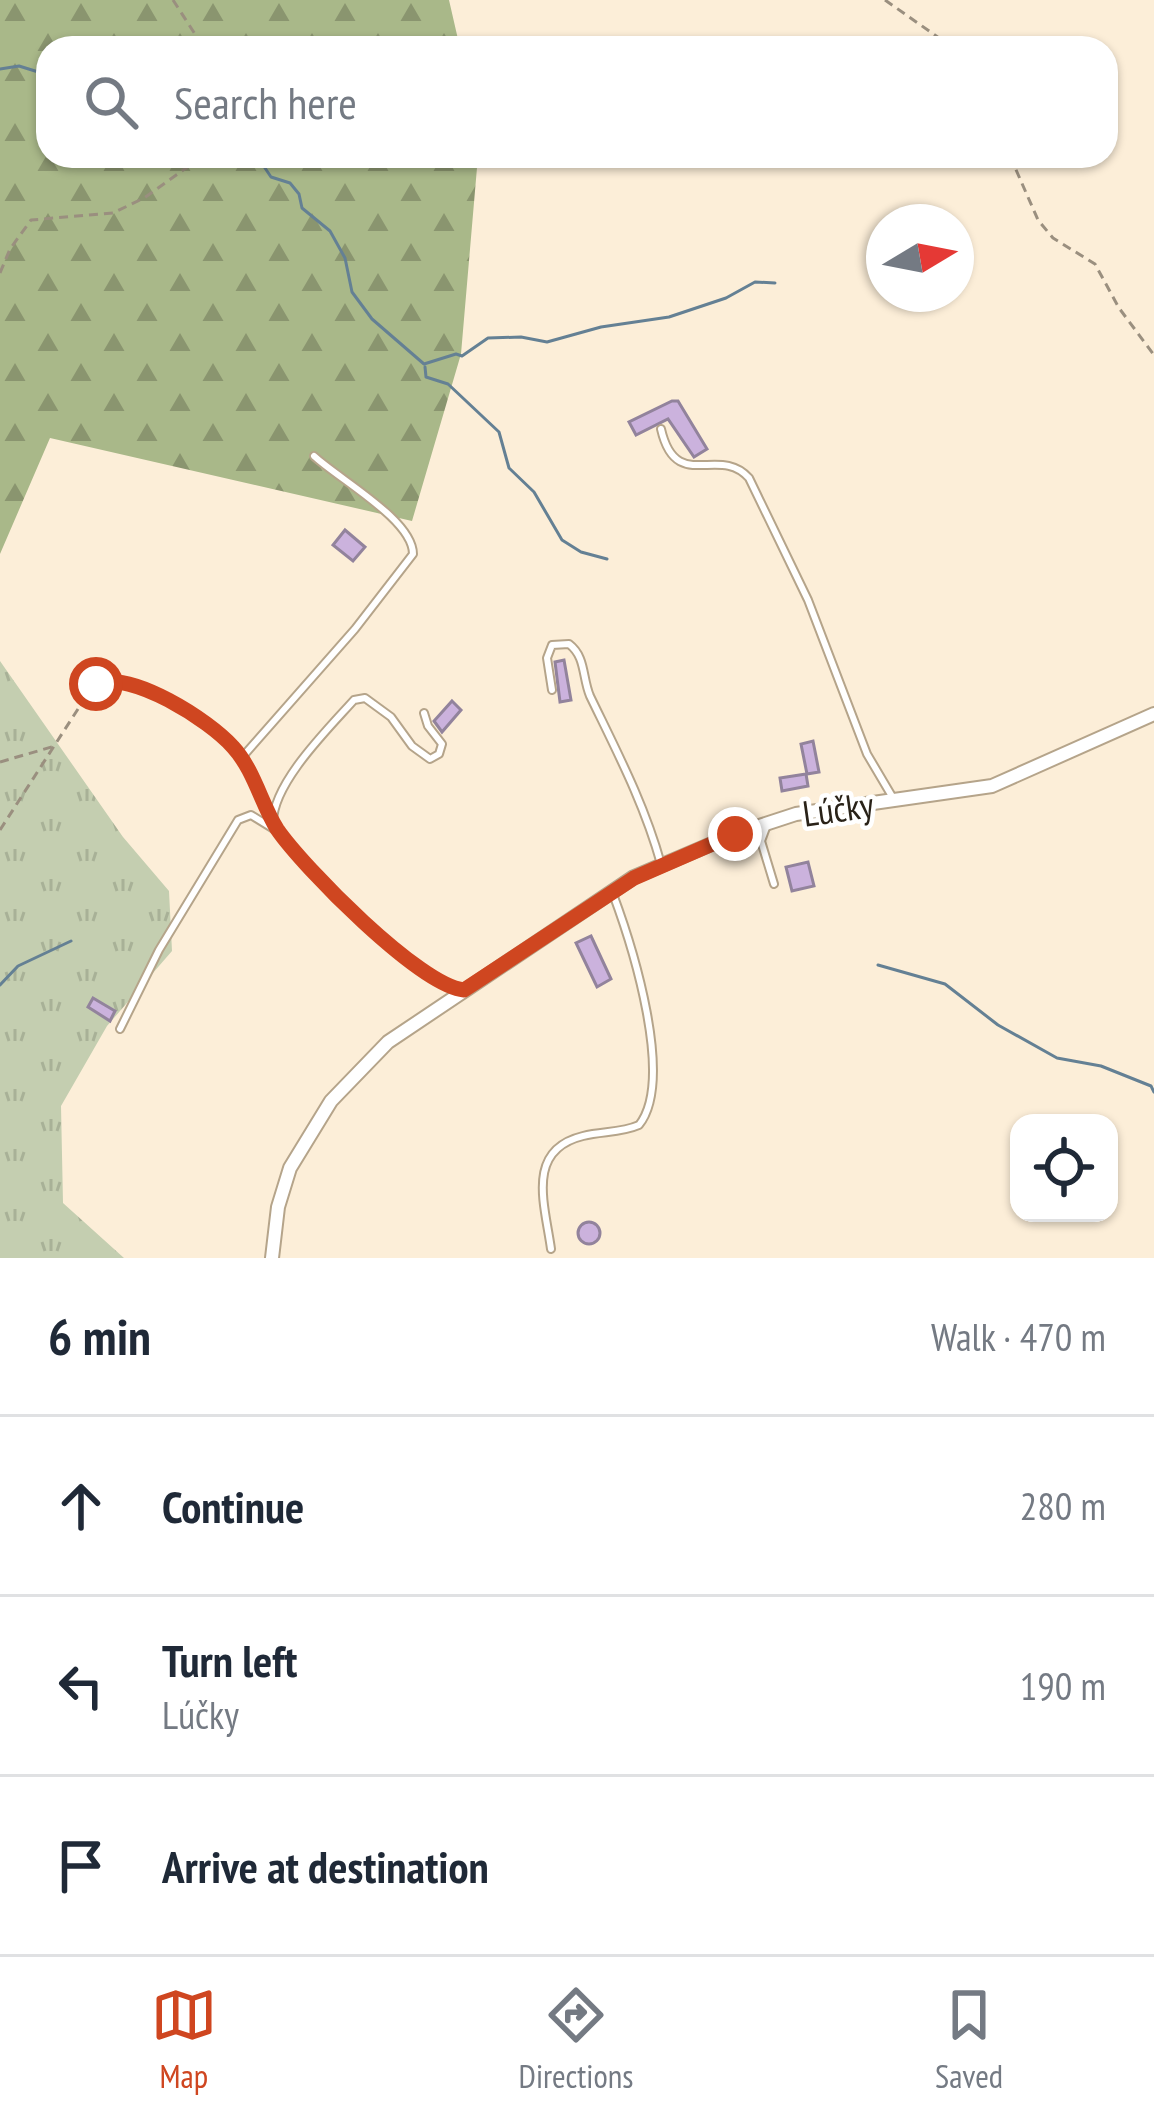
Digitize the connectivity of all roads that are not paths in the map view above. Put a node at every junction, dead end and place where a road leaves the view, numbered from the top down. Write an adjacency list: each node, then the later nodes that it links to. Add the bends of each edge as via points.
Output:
1 (661, 428): 6 (lane, via 677,462 732,466 749,478 808,600 867,754)
2 (314, 456): 7 (lane, via 404,526 413,554 248,749 244,762)
3 (552, 690): 10 (lane, via 548,651 569,644 640,796)
4 (424, 713): 7 (lane, via 442,745 430,759 392,717 365,698 354,700 283,787)
5 (1154, 714): 6 (street, Lúčky, via 992,786)
6 (896, 801): 8 (street, Lúčky)
7 (273, 822): 9 (lane)
8 (769, 822): 10 (street, Lúčky); 11 (lane, via 761,841)
9 (280, 833): 13 (lane, via 409,962 437,983); 14 (lane, via 251,815 238,820)
10 (661, 864): 12 (street, Lúčky)
11 (773, 884)
12 (612, 891): 13 (street, Lúčky); 15 (lane, via 655,1089 639,1125 571,1140 547,1157 542,1185)
13 (464, 990): 16 (street, Lúčky, via 388,1042 331,1101 290,1168)
14 (120, 1030)
15 (551, 1249)
16 (272, 1258)

